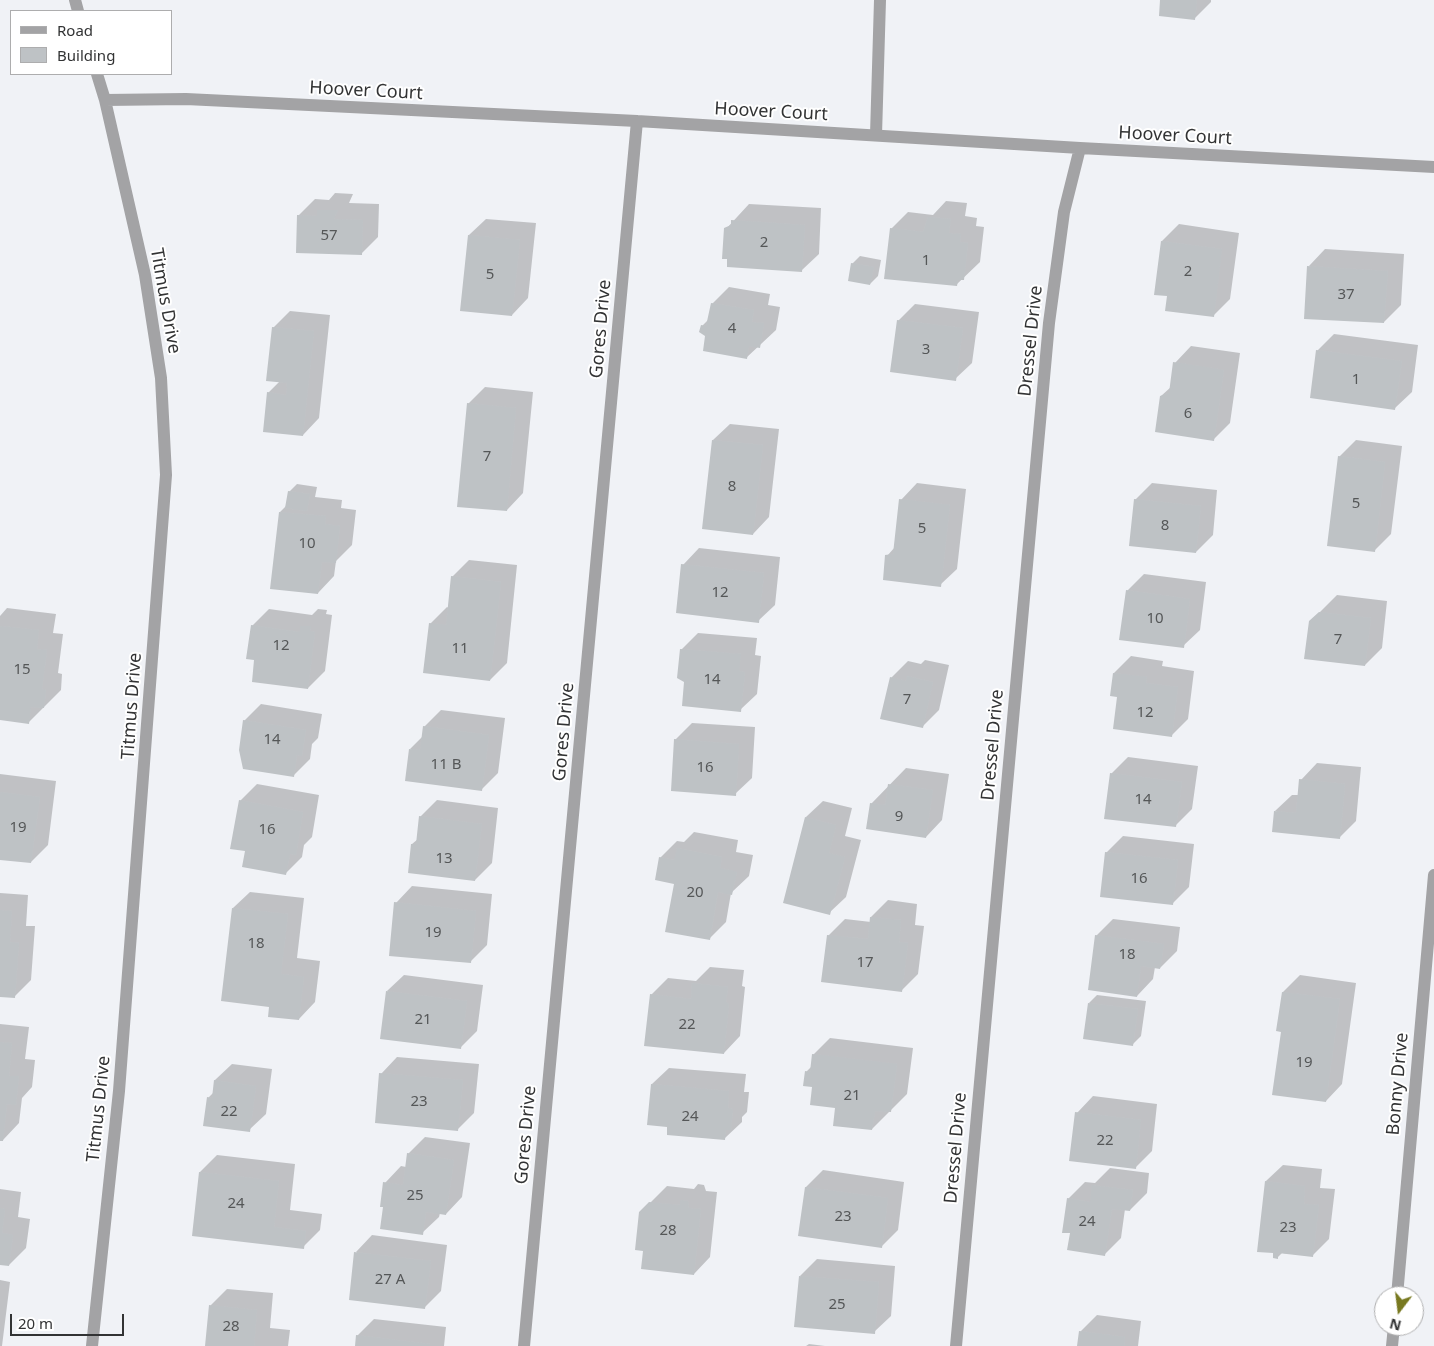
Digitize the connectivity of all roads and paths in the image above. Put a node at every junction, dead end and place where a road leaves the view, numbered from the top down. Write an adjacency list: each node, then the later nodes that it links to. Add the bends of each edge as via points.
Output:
1 (880, 0): 5 (street)
2 (97, 75): 3 (street, Titmus Drive)
3 (105, 100): 4 (street, Hoover Court, via 186,99); 10 (street, Titmus Drive, via 144,275 161,378 166,476 120,1082)
4 (638, 121): 5 (street, Hoover Court); 11 (street, Gores Drive)
5 (876, 135): 6 (street, Hoover Court)
6 (1080, 148): 7 (street, Hoover Court); 12 (street, Dressel Drive, via 1064,212 1049,324)
7 (1434, 167)
8 (1434, 875): 9 (street, Bonny Drive)
9 (1398, 1286)
10 (92, 1346)
11 (524, 1346)
12 (956, 1346)

